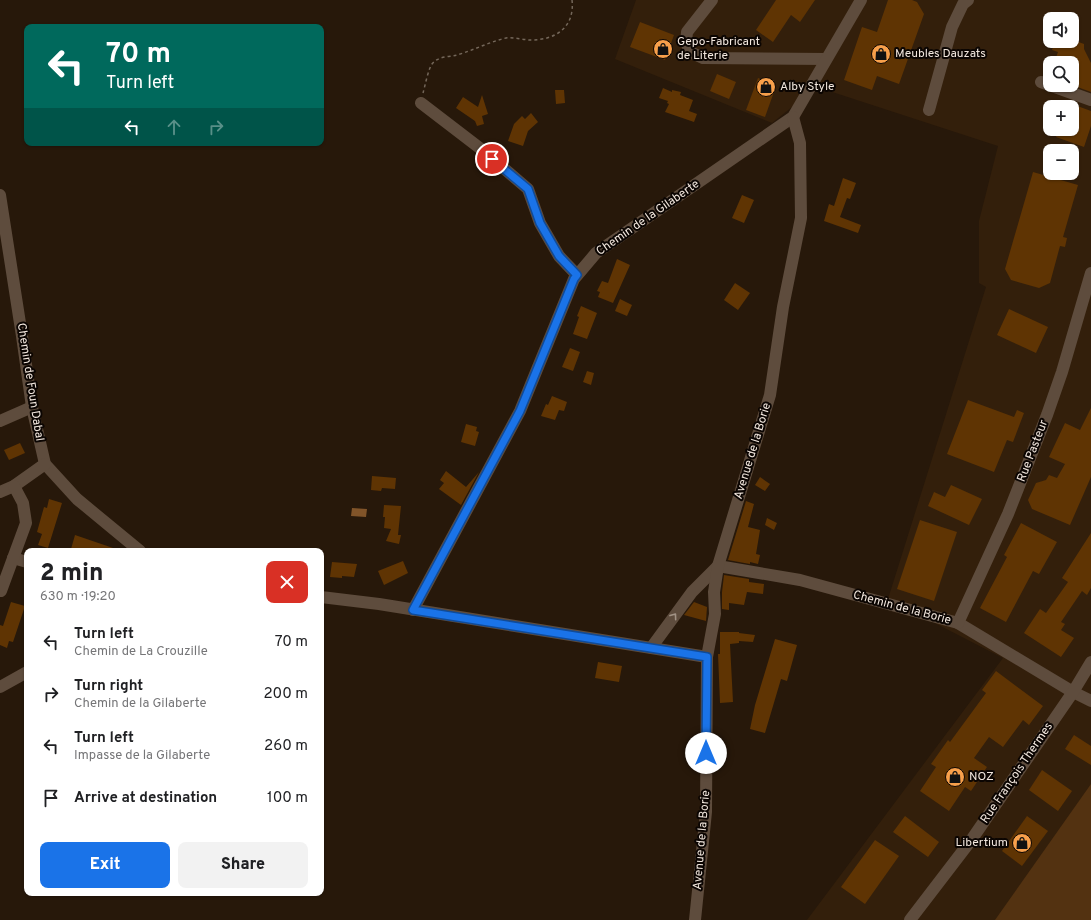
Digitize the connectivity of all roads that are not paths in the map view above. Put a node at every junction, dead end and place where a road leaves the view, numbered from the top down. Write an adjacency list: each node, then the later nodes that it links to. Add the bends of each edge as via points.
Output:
1 (712, 0): 4 (street, via 687,32 686,42 690,52 703,58)
2 (861, 0): 4 (street)
3 (968, 0): 8 (street, via 963,4 952,27)
4 (826, 59): 9 (street)
5 (1041, 82): 6 (street)
6 (1091, 100)
7 (422, 103): 13 (street, via 528,189 540,223 559,256)
8 (929, 110)
9 (793, 116): 13 (street, Chemin de la Gilaberte, via 596,253); 22 (street, Avenue de la Borie, via 800,143 801,218 783,307 770,395)
10 (0, 195): 11 (street, Chemin de Foun Dabal)
11 (2, 228): 14 (street, Chemin de Foun Dabal)
12 (1091, 273): 26 (street, Rue Pasteur, via 1062,372 1044,422 1008,514)
13 (577, 275): 25 (street, Chemin de la Gilaberte, via 520,411)
14 (32, 408): 15 (street); 16 (street, Chemin de Foun Dabal)
15 (0, 421)
16 (45, 464): 17 (street); 19 (street, Chemin de Foun Dabal, via 76,499)
17 (14, 486): 18 (street); 20 (street, via 23,503 26,523)
18 (0, 492)
19 (136, 548)
20 (13, 558): 21 (street); 23 (street)
21 (24, 561)
22 (718, 566): 26 (street, Chemin de la Borie, via 800,580); 27 (street, one-way to 22, via 692,592); 28 (street, Avenue de la Borie, via 714,592 715,614)
23 (1, 591)
24 (324, 597): 25 (street)
25 (413, 610): 27 (street)
26 (958, 623): 32 (street, Chemin de la Borie)
27 (651, 648): 28 (street)
28 (707, 657): 34 (street, Avenue de la Borie, via 706,812)
29 (1091, 662): 32 (street, Rue François Thermes)
30 (24, 674): 31 (street)
31 (0, 687)
32 (1073, 692): 33 (street, Chemin de la Borie); 35 (street, Rue François Thermes, via 972,839)
33 (1091, 701)
34 (695, 920)
35 (910, 920)

